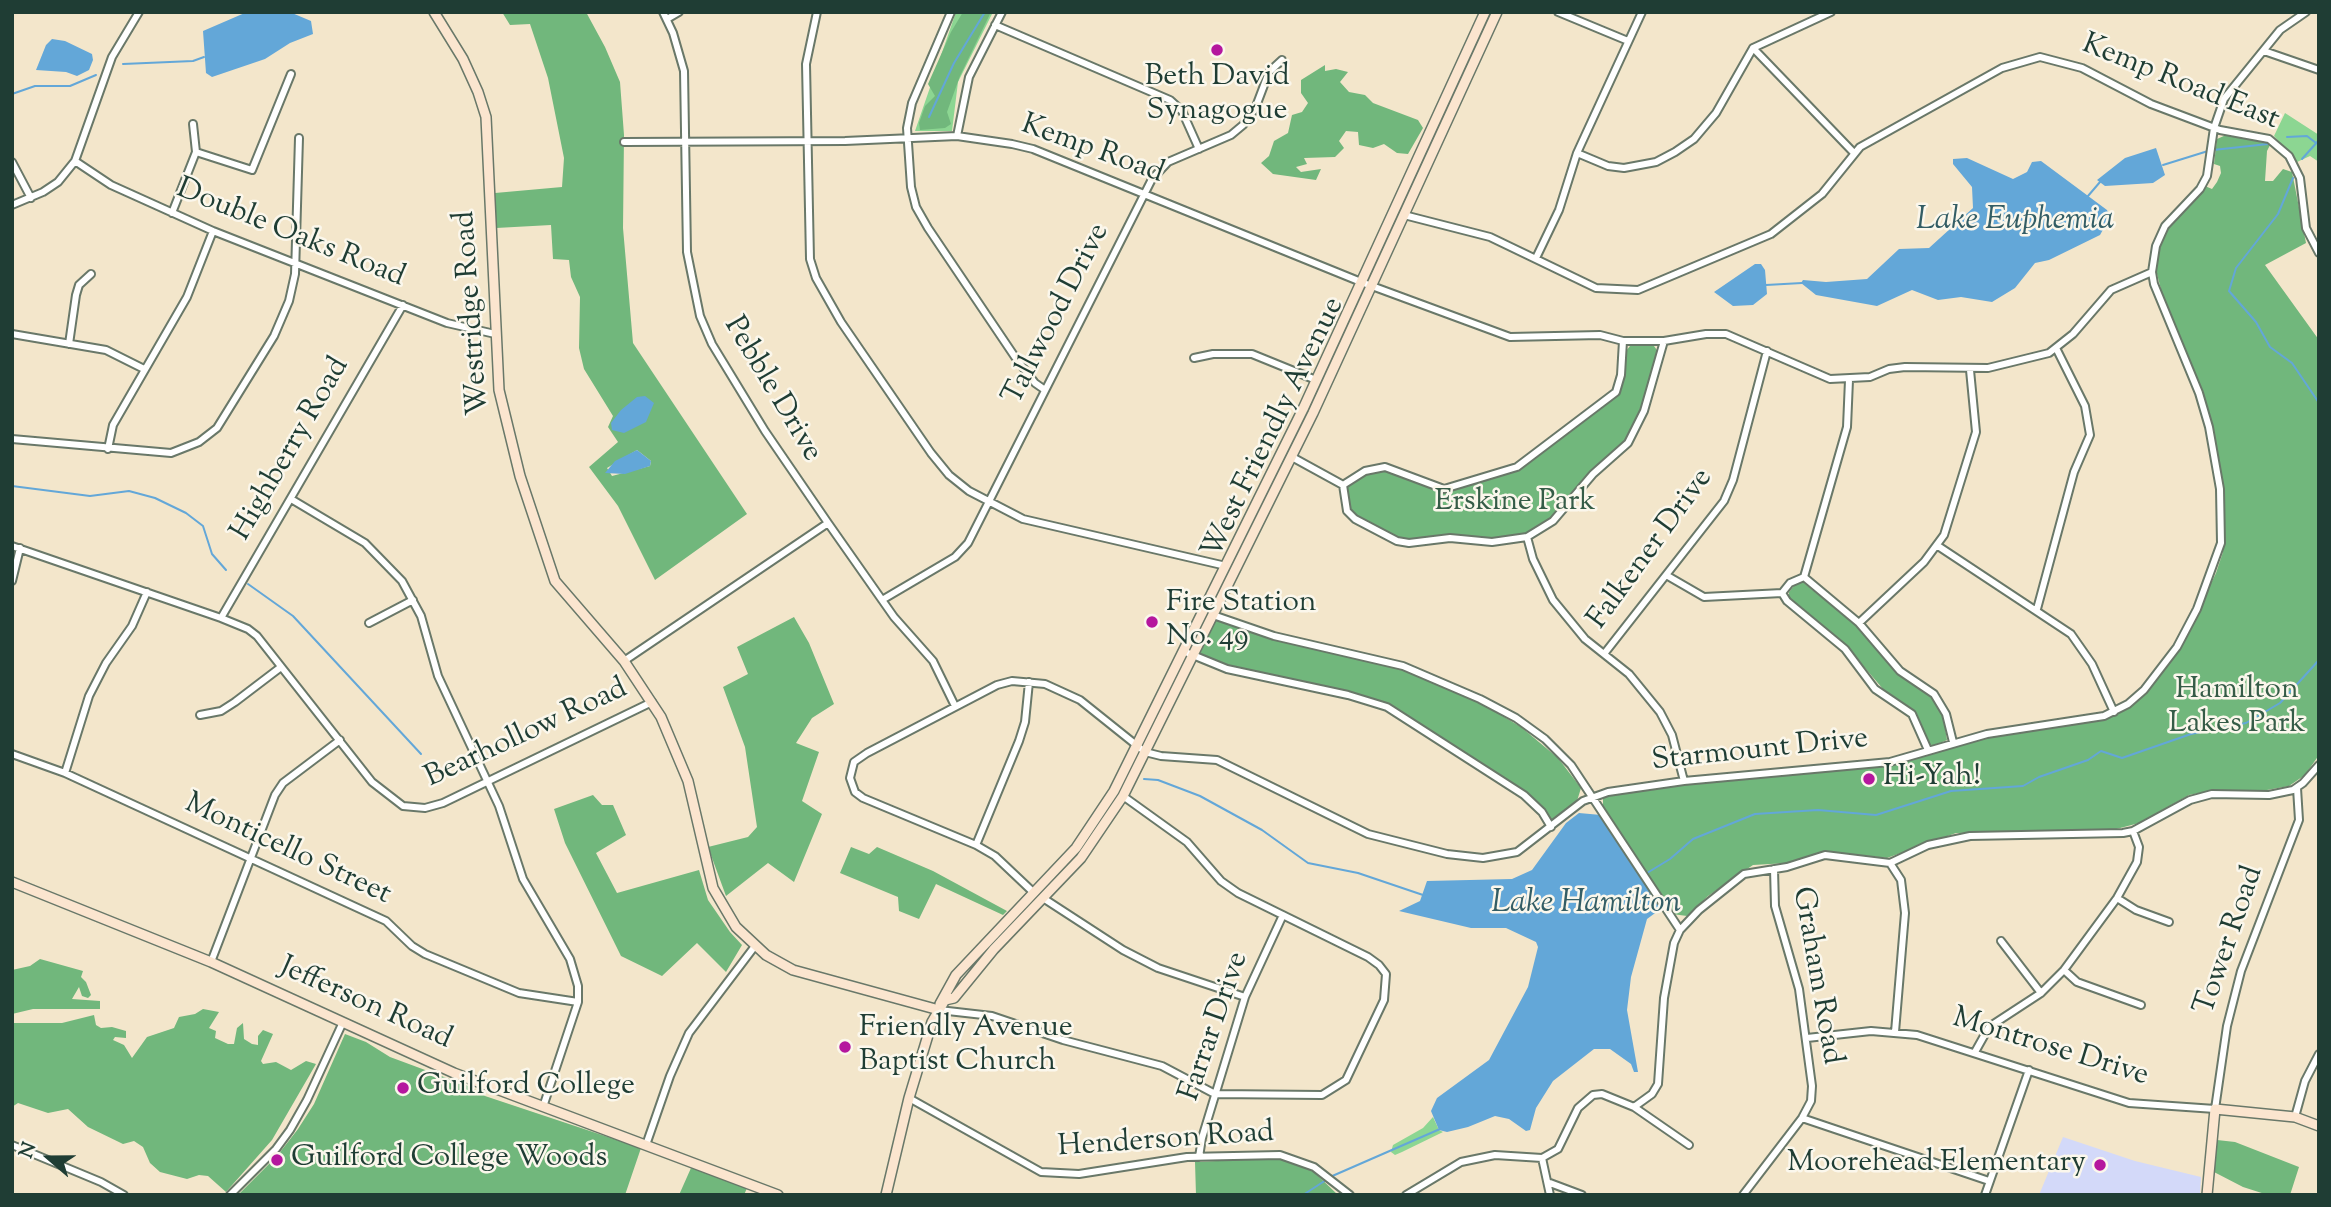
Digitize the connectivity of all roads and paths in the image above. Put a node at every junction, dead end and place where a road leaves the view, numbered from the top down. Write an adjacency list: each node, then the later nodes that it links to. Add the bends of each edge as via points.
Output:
1 (139, 12): 33 (street, via 112,57)
2 (434, 12): 50 (main road, Westridge Road, via 463,59 486,117)
3 (679, 12): 13 (street)
4 (817, 12): 26 (street, via 806,64)
5 (951, 12): 24 (street, via 912,103)
6 (1002, 12): 14 (street)
7 (1486, 12): 46 (main road, West Friendly Avenue)
8 (1497, 12): 39 (main road, West Friendly Avenue)
9 (1558, 12): 15 (street)
10 (1642, 12): 15 (street)
11 (1831, 12): 16 (street)
12 (2306, 12): 17 (street, Starmount Drive, via 2280,30)
13 (665, 15): 28 (street, Pebble Drive, via 684,71)
14 (995, 25): 23 (street, via 969,77); 29 (street, via 1170,100 1182,111)
15 (1628, 41): 31 (street)
16 (1753, 48): 31 (street, via 1716,113 1694,139 1675,152 1656,162 1624,168); 32 (street)
17 (2264, 51): 19 (street); 22 (street, Starmount Drive, via 2224,99)
18 (1282, 60): 29 (street, Tallwood Drive, via 1269,72 1243,125)
19 (2319, 70)
20 (290, 74): 30 (street, via 252,170)
21 (193, 124): 30 (street)
22 (2214, 128): 32 (street, Kemp Road East, via 2151,104 2082,68 2040,57 2002,68); 41 (street, Kemp Road East, via 2262,135 2289,156 2300,178 2306,228); 44 (street, Starmount Drive, via 2207,176 2165,226)
23 (957, 136): 24 (street, Kemp Road); 35 (street, Kemp Road, via 1033,149)
24 (907, 137): 26 (street, Kemp Road); 61 (street, via 916,207 1015,357)
25 (299, 138): 43 (street)
26 (808, 141): 28 (street, Kemp Road); 67 (street, via 808,230 817,278 841,322 931,453 949,475)
27 (624, 142): 28 (street, Kemp Road)
28 (685, 142): 68 (street, Pebble Drive, via 687,252 700,316 732,379)
29 (1199, 149): 35 (street, Tallwood Drive, via 1168,162)
30 (196, 152): 38 (street)
31 (1577, 153): 42 (street, via 1559,210)
32 (1854, 153): 42 (street, Kemp Road East, via 1822,194 1771,234 1656,285 1622,291 1596,288)
33 (75, 161): 36 (street, via 58,182); 38 (street, Double Oaks Road, via 111,185)
34 (12, 162): 36 (street)
35 (1144, 194): 46 (street, Kemp Road); 61 (street, Tallwood Drive)
36 (31, 198): 37 (street)
37 (12, 205)
38 (172, 213): 40 (street, Double Oaks Road)
39 (1404, 215): 42 (street, Kemp Road East, via 1490,237); 47 (main road, West Friendly Avenue)
40 (213, 231): 43 (street, Double Oaks Road); 57 (street, via 187,297)
41 (2319, 253)
42 (1536, 258)
43 (295, 264): 48 (street, Double Oaks Road); 63 (street, via 283,318 217,428 199,442 171,453)
44 (2152, 272): 54 (street, via 2111,290); 94 (street, Starmount Drive, via 2209,427 2220,489 2221,543 2202,597 2177,647 2138,697)
45 (91, 274): 53 (street, via 79,285)
46 (1361, 282): 47 (street, Kemp Road); 59 (main road, West Friendly Avenue)
47 (1371, 285): 51 (street, Kemp Road, via 1510,337 1600,335); 64 (main road, West Friendly Avenue)
48 (403, 305): 50 (street, Double Oaks Road, via 447,323); 66 (street, Highberry Road)
49 (12, 334): 53 (street)
50 (495, 334): 89 (main road, Westridge Road, via 506,425 549,569 573,606)
51 (1623, 341): 52 (street, Kemp Road); 65 (street, via 1616,392 1517,467 1444,489 1385,467 1365,471)
52 (1664, 341): 55 (street, Kemp Road, via 1726,334); 69 (street, via 1644,411 1628,443 1593,474 1553,521)
53 (69, 344): 57 (street, via 106,350)
54 (2057, 350): 58 (street); 81 (street, via 2085,406 2090,435 2074,472)
55 (1767, 351): 60 (street, Kemp Road, via 1830,379); 74 (street, Falkener Drive, via 1734,480 1724,501)
56 (1194, 358): 59 (street, via 1251,354)
57 (145, 369): 63 (street, via 113,425)
58 (1970, 370): 60 (street, via 1905,367); 71 (street, via 1976,432)
59 (1316, 380): 73 (main road, West Friendly Avenue)
60 (1849, 380): 75 (street, via 1847,427)
61 (1045, 390): 67 (street, Tallwood Drive)
62 (12, 439): 63 (street)
63 (108, 449)
64 (1292, 457): 65 (street); 82 (main road, West Friendly Avenue)
65 (1343, 485): 69 (street, via 1347,511 1397,541 1409,544 1450,538 1492,542)
66 (291, 499): 79 (street, via 365,543 392,568); 83 (street, Highberry Road)
67 (990, 504): 73 (street, via 1043,525); 80 (street, Tallwood Drive, via 961,552)
68 (828, 523): 80 (street, Pebble Drive); 89 (street)
69 (1527, 537): 87 (street, via 1553,600 1585,639)
70 (12, 546): 72 (street, Bearhollow Road)
71 (1938, 546): 81 (street); 84 (street)
72 (20, 548): 76 (street); 77 (street, Bearhollow Road)
73 (1226, 566): 86 (main road, West Friendly Avenue)
74 (1667, 575): 78 (street, via 1704,597); 87 (street, Falkener Drive)
75 (1804, 578): 78 (street, via 1790,583); 84 (street)
76 (12, 581)
77 (148, 592): 83 (street, Bearhollow Road); 103 (street, via 89,696)
78 (1782, 593): 99 (street, via 1844,649 1875,689 1912,713)
79 (413, 600): 85 (street); 105 (street, via 438,676)
80 (882, 600): 93 (street, Pebble Drive, via 933,661)
81 (2037, 609): 94 (street, via 2083,648)
82 (1213, 615): 88 (main road, West Friendly Avenue); 108 (street, via 1265,634 1403,666 1480,699 1545,739)
83 (221, 618): 90 (street, Bearhollow Road, via 257,636)
84 (1859, 622): 97 (street, via 1900,671 1934,694)
85 (369, 623)
86 (1183, 652): 88 (street); 98 (main road, West Friendly Avenue)
87 (1604, 654): 104 (street, via 1629,674 1660,712 1672,735)
88 (1192, 656): 100 (main road, West Friendly Avenue); 109 (street, via 1227,669 1387,707 1524,795)
89 (624, 661): 92 (main road, Westridge Road)
90 (281, 667): 95 (street, via 221,711); 96 (street, Bearhollow Road)
91 (1029, 681): 93 (street, Starmount Drive, via 997,685); 98 (street, Starmount Drive, via 1080,700); 111 (street, via 1022,732)
92 (652, 702): 105 (street, Bearhollow Road); 123 (main road, Westridge Road, via 688,781 713,888 736,927)
93 (955, 706): 111 (street, Starmount Drive, via 867,753 854,762 850,778 855,792 872,804)
94 (2114, 712): 97 (street, Starmount Drive)
95 (200, 715)
96 (340, 740): 105 (street, Bearhollow Road, via 372,782 402,806 425,808); 112 (street, via 283,783)
97 (1953, 742): 99 (street, Starmount Drive)
98 (1135, 747): 100 (street, Starmount Drive); 116 (main road, West Friendly Avenue, via 1098,817)
99 (1928, 750): 104 (street, Starmount Drive, via 1876,764)
100 (1145, 752): 107 (main road, West Friendly Avenue); 109 (street, Starmount Drive, via 1217,760 1368,834 1447,854 1506,855)
101 (12, 754): 103 (street, Monticello Street)
102 (2319, 765): 106 (street)
103 (65, 773): 112 (street, Monticello Street)
104 (1684, 781): 108 (street, Starmount Drive)
105 (489, 783): 128 (street, via 523,879 570,959)
106 (2297, 788): 110 (street, via 2269,795 2212,794 2190,800); 141 (street, Tower Road, via 2299,820 2241,971)
107 (1123, 796): 117 (main road, West Friendly Avenue, via 1094,842); 119 (street, via 1187,842 1228,887)
108 (1593, 797): 109 (street, Starmount Drive); 121 (street)
109 (1551, 827)
110 (2133, 831): 113 (street, via 1950,838); 118 (street, via 2139,847 2137,862)
111 (976, 845): 116 (street)
112 (252, 859): 124 (street); 128 (street, Monticello Street, via 386,921 425,954 511,991)
113 (1890, 863): 114 (street, via 1825,855); 132 (street, via 1901,880 1905,913)
114 (1774, 869): 121 (street, via 1744,874); 133 (street, Graham Road, via 1775,906 1799,989)
115 (12, 882): 124 (main road, Jefferson Road)
116 (1034, 892): 130 (main road, West Friendly Avenue, via 956,975)
117 (1043, 898): 127 (street, via 1150,964); 130 (main road, West Friendly Avenue)
118 (2117, 898): 120 (street); 125 (street)
119 (1283, 915): 127 (street, Farrar Drive); 137 (street, via 1379,965 1386,974 1384,1000 1353,1070 1328,1093)
120 (2169, 922)
121 (1680, 930): 140 (street, via 1669,961 1658,1084)
122 (2001, 941): 126 (street)
123 (755, 946): 130 (main road, Westridge Road, via 802,973); 145 (street, via 689,1033)
124 (211, 962): 131 (main road, Jefferson Road)
125 (2064, 970): 126 (street); 129 (street, via 2077,982)
126 (2041, 993): 134 (street, via 1989,1027)
127 (1245, 997): 137 (street, Farrar Drive)
128 (578, 1002): 139 (street)
129 (2141, 1005)
130 (939, 1010): 137 (street, via 992,1016 1162,1066); 138 (main road, West Friendly Avenue)
131 (343, 1022): 139 (main road, Jefferson Road, via 454,1073); 155 (street, via 290,1130)
132 (1895, 1032): 133 (street, Montrose Drive); 134 (street, Montrose Drive)
133 (1807, 1038): 143 (street, Graham Road, via 1812,1086 1811,1101)
134 (1975, 1052): 136 (street, Montrose Drive)
135 (2319, 1054): 142 (street)
136 (2029, 1070): 141 (street, Montrose Drive, via 2129,1103); 150 (street)
137 (1215, 1094): 148 (street, Farrar Drive)
138 (909, 1098): 148 (street, Henderson Road, via 1041,1172 1079,1174); 157 (main road, West Friendly Avenue)
139 (543, 1107): 145 (main road, Jefferson Road)
140 (1634, 1107): 147 (street); 149 (street, via 1593,1095 1578,1108 1558,1149)
141 (2215, 1108): 142 (main road, Montrose Drive); 163 (main road, Tower Road)
142 (2295, 1117): 144 (main road, Montrose Drive)
143 (1802, 1118): 150 (street); 152 (street, Graham Road)
144 (2319, 1126)
145 (646, 1144): 156 (main road, Jefferson Road)
146 (12, 1145): 154 (street)
147 (1689, 1145)
148 (1199, 1157): 153 (street, Henderson Road, via 1291,1157 1314,1167)
149 (1542, 1158): 151 (street); 158 (street, via 1495,1155 1461,1162)
150 (1989, 1181): 162 (street)
151 (1550, 1183): 159 (street); 160 (street)
152 (1745, 1192): 161 (street)
153 (1349, 1194)
154 (124, 1195)
155 (230, 1195)
156 (778, 1195)
157 (886, 1195)
158 (1406, 1195)
159 (1550, 1195)
160 (1582, 1195)
161 (1754, 1195)
162 (1985, 1195)
163 (2207, 1195)

